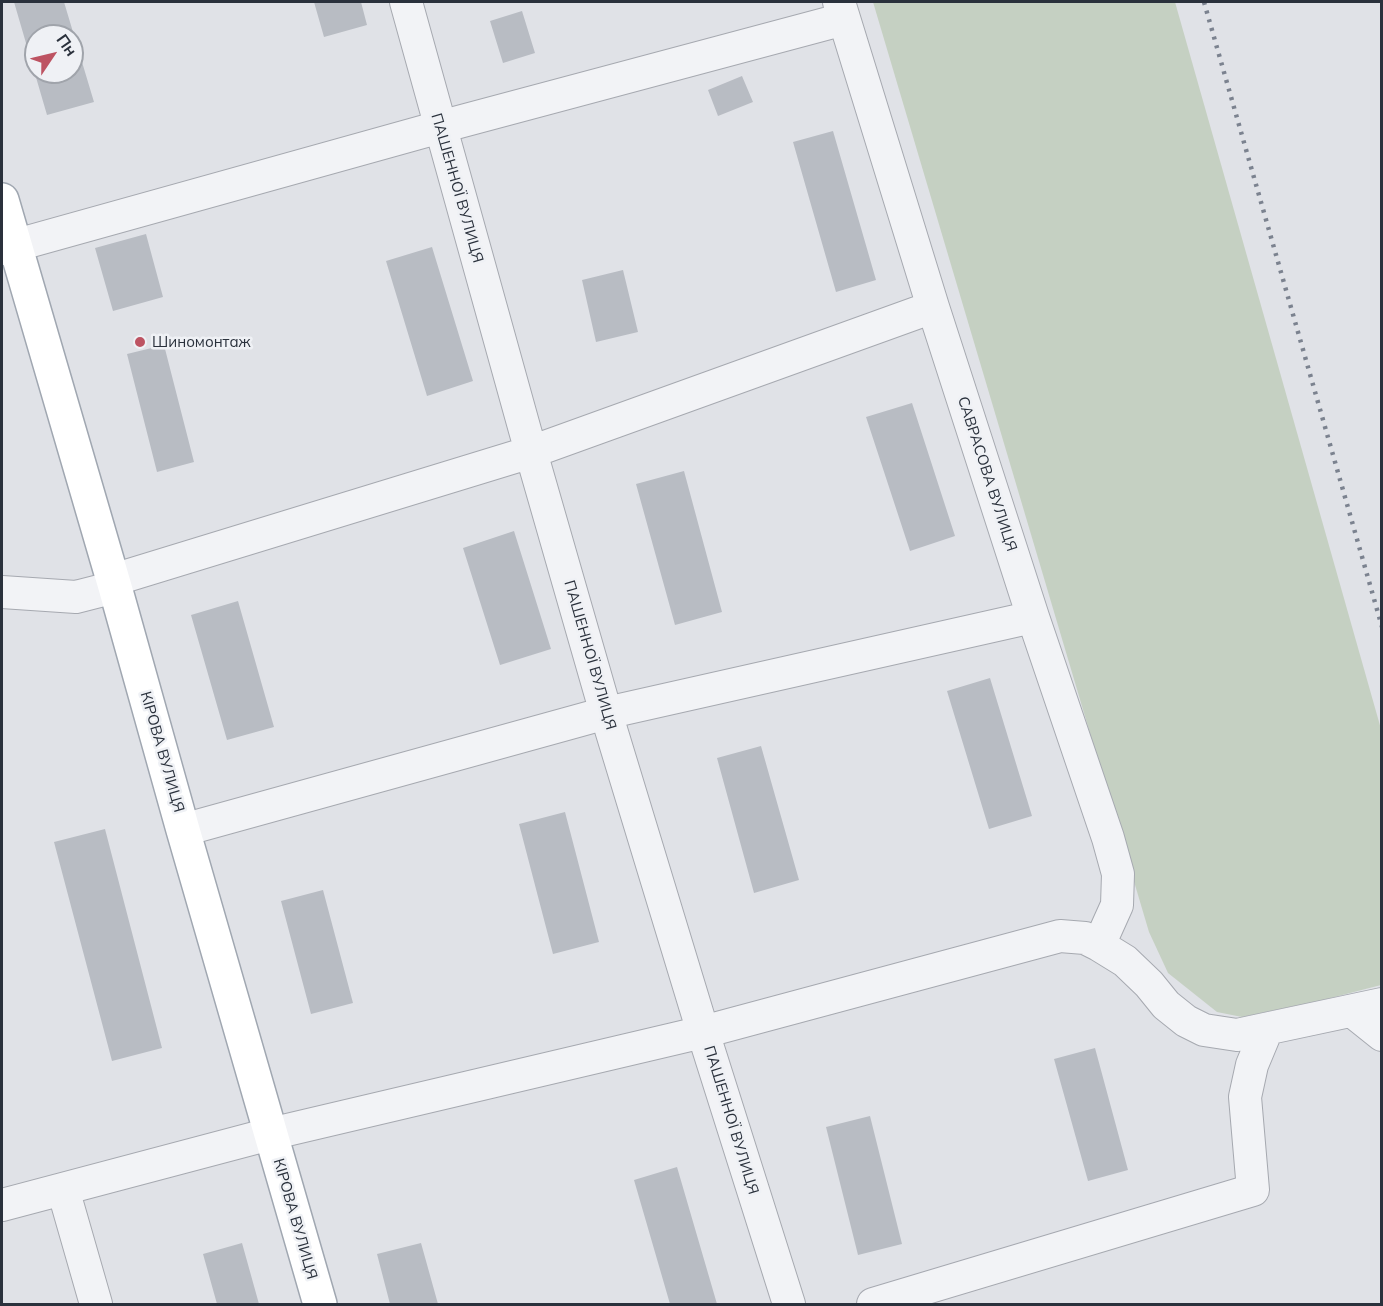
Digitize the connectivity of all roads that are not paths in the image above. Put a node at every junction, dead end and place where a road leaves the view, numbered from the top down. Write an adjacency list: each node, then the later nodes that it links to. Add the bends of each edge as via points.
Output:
1 (406, 2): 3 (street, ПАШЕННОЇ ВУЛИЦЯ)
2 (842, 10): 3 (street); 6 (street, САВРАСОВА ВУЛИЦЯ)
3 (440, 127): 5 (street); 7 (street, ПАШЕННОЇ ВУЛИЦЯ)
4 (2, 200): 5 (main road, КІРОВА ВУЛИЦЯ)
5 (8, 248): 8 (main road, КІРОВА ВУЛИЦЯ)
6 (933, 307): 7 (street); 10 (street, САВРАСОВА ВУЛИЦЯ)
7 (531, 452): 8 (street); 11 (street, ПАШЕННОЇ ВУЛИЦЯ)
8 (115, 584): 9 (street, via 76,597); 12 (main road, КІРОВА ВУЛИЦЯ)
9 (2, 592)
10 (1033, 617): 11 (street); 13 (street, САВРАСОВА ВУЛИЦЯ, via 1118,874 1117,905)
11 (606, 712): 12 (street); 16 (street, ПАШЕННОЇ ВУЛИЦЯ)
12 (183, 830): 18 (main road, КІРОВА ВУЛИЦЯ)
13 (1099, 945): 15 (street, via 1125,961 1166,1005 1204,1030 1237,1035); 16 (street, via 1085,938 1060,936)
14 (1367, 1008): 15 (street); 17 (street)
15 (1267, 1029): 24 (street, via 1252,1065 1245,1097 1253,1190)
16 (703, 1032): 18 (street); 23 (street, ПАШЕННОЇ ВУЛИЦЯ)
17 (1382, 1035)
18 (270, 1134): 19 (street); 22 (main road, КІРОВА ВУЛИЦЯ)
19 (63, 1189): 20 (street); 21 (street)
20 (2, 1205)
21 (96, 1305)
22 (320, 1305)
23 (789, 1305)
24 (873, 1305)

